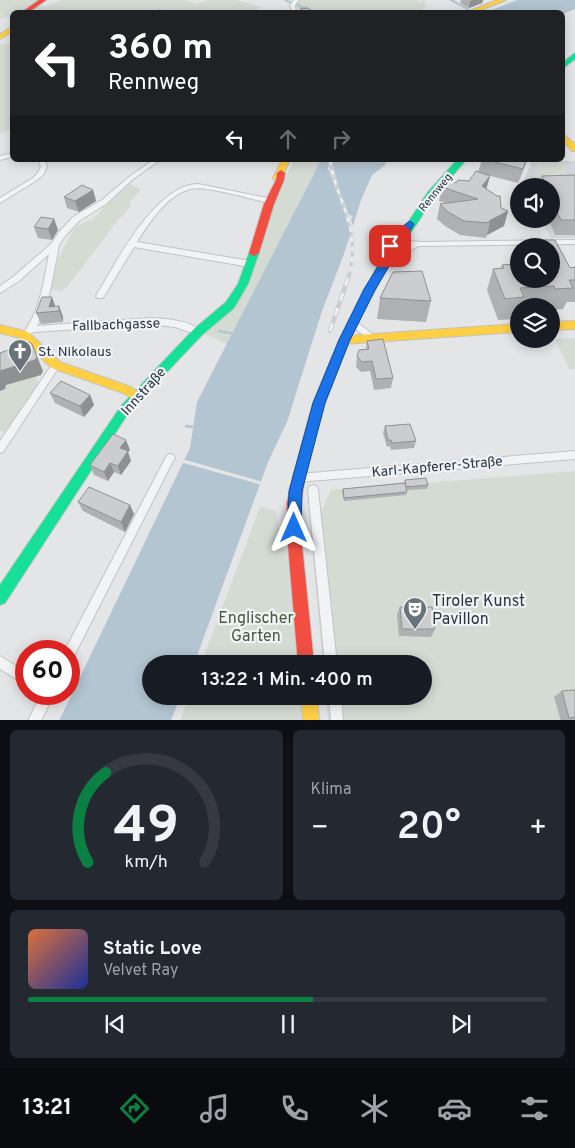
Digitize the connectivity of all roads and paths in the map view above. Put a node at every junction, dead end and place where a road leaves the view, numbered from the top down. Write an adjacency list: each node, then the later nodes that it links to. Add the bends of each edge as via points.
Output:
1 (43, 0): 3 (street)
2 (503, 0): 4 (street)
3 (27, 10)
4 (476, 10)
5 (565, 139): 6 (street)
6 (575, 149)
7 (42, 162): 11 (street, via 44,166 38,177)
8 (154, 162): 18 (street, via 104,202 76,219)
9 (285, 162): 12 (street, Innstraße)
10 (460, 162): 13 (street, Rennweg)
11 (0, 201)
12 (270, 201): 16 (street, via 196,186 183,188 149,219); 20 (street, Innstraße)
13 (408, 228): 14 (street, Rennweg); 17 (street)
14 (396, 242): 17 (street); 19 (street, Rennweg)
15 (575, 242): 17 (street)
16 (132, 244): 20 (street); 22 (street)
17 (420, 244): 19 (street)
18 (55, 245): 21 (street); 28 (street, via 46,292)
19 (388, 259): 23 (street, Rennweg)
20 (250, 264): 29 (street, Innstraße, via 231,304)
21 (0, 290)
22 (100, 296)
23 (353, 322): 30 (street); 31 (street, Rennweg)
24 (575, 325): 25 (street)
25 (560, 326)
26 (0, 329): 28 (street, Fallbachgasse)
27 (510, 329): 30 (street)
28 (28, 332): 29 (street, Fallbachgasse, via 151,321 187,326); 32 (street)
29 (198, 332): 33 (street, Innstraße)
30 (372, 338): 31 (street)
31 (344, 340): 37 (street, Rennweg, via 319,403)
32 (56, 365): 33 (street); 34 (street)
33 (136, 396): 39 (street, Innstraße)
34 (0, 448)
35 (575, 455): 37 (street, Karl-Kapferer-Straße)
36 (170, 458): 40 (street)
37 (298, 478): 41 (street, Rennweg, via 294,503 295,537)
38 (313, 490): 42 (street)
39 (0, 598)
40 (76, 640)
41 (305, 655)
42 (330, 655)
43 (1, 662): 44 (street)
44 (15, 671)
45 (42, 705): 48 (street)
46 (309, 705): 49 (street)
47 (335, 705): 50 (street)
48 (34, 720)
49 (311, 720)
50 (337, 720)

